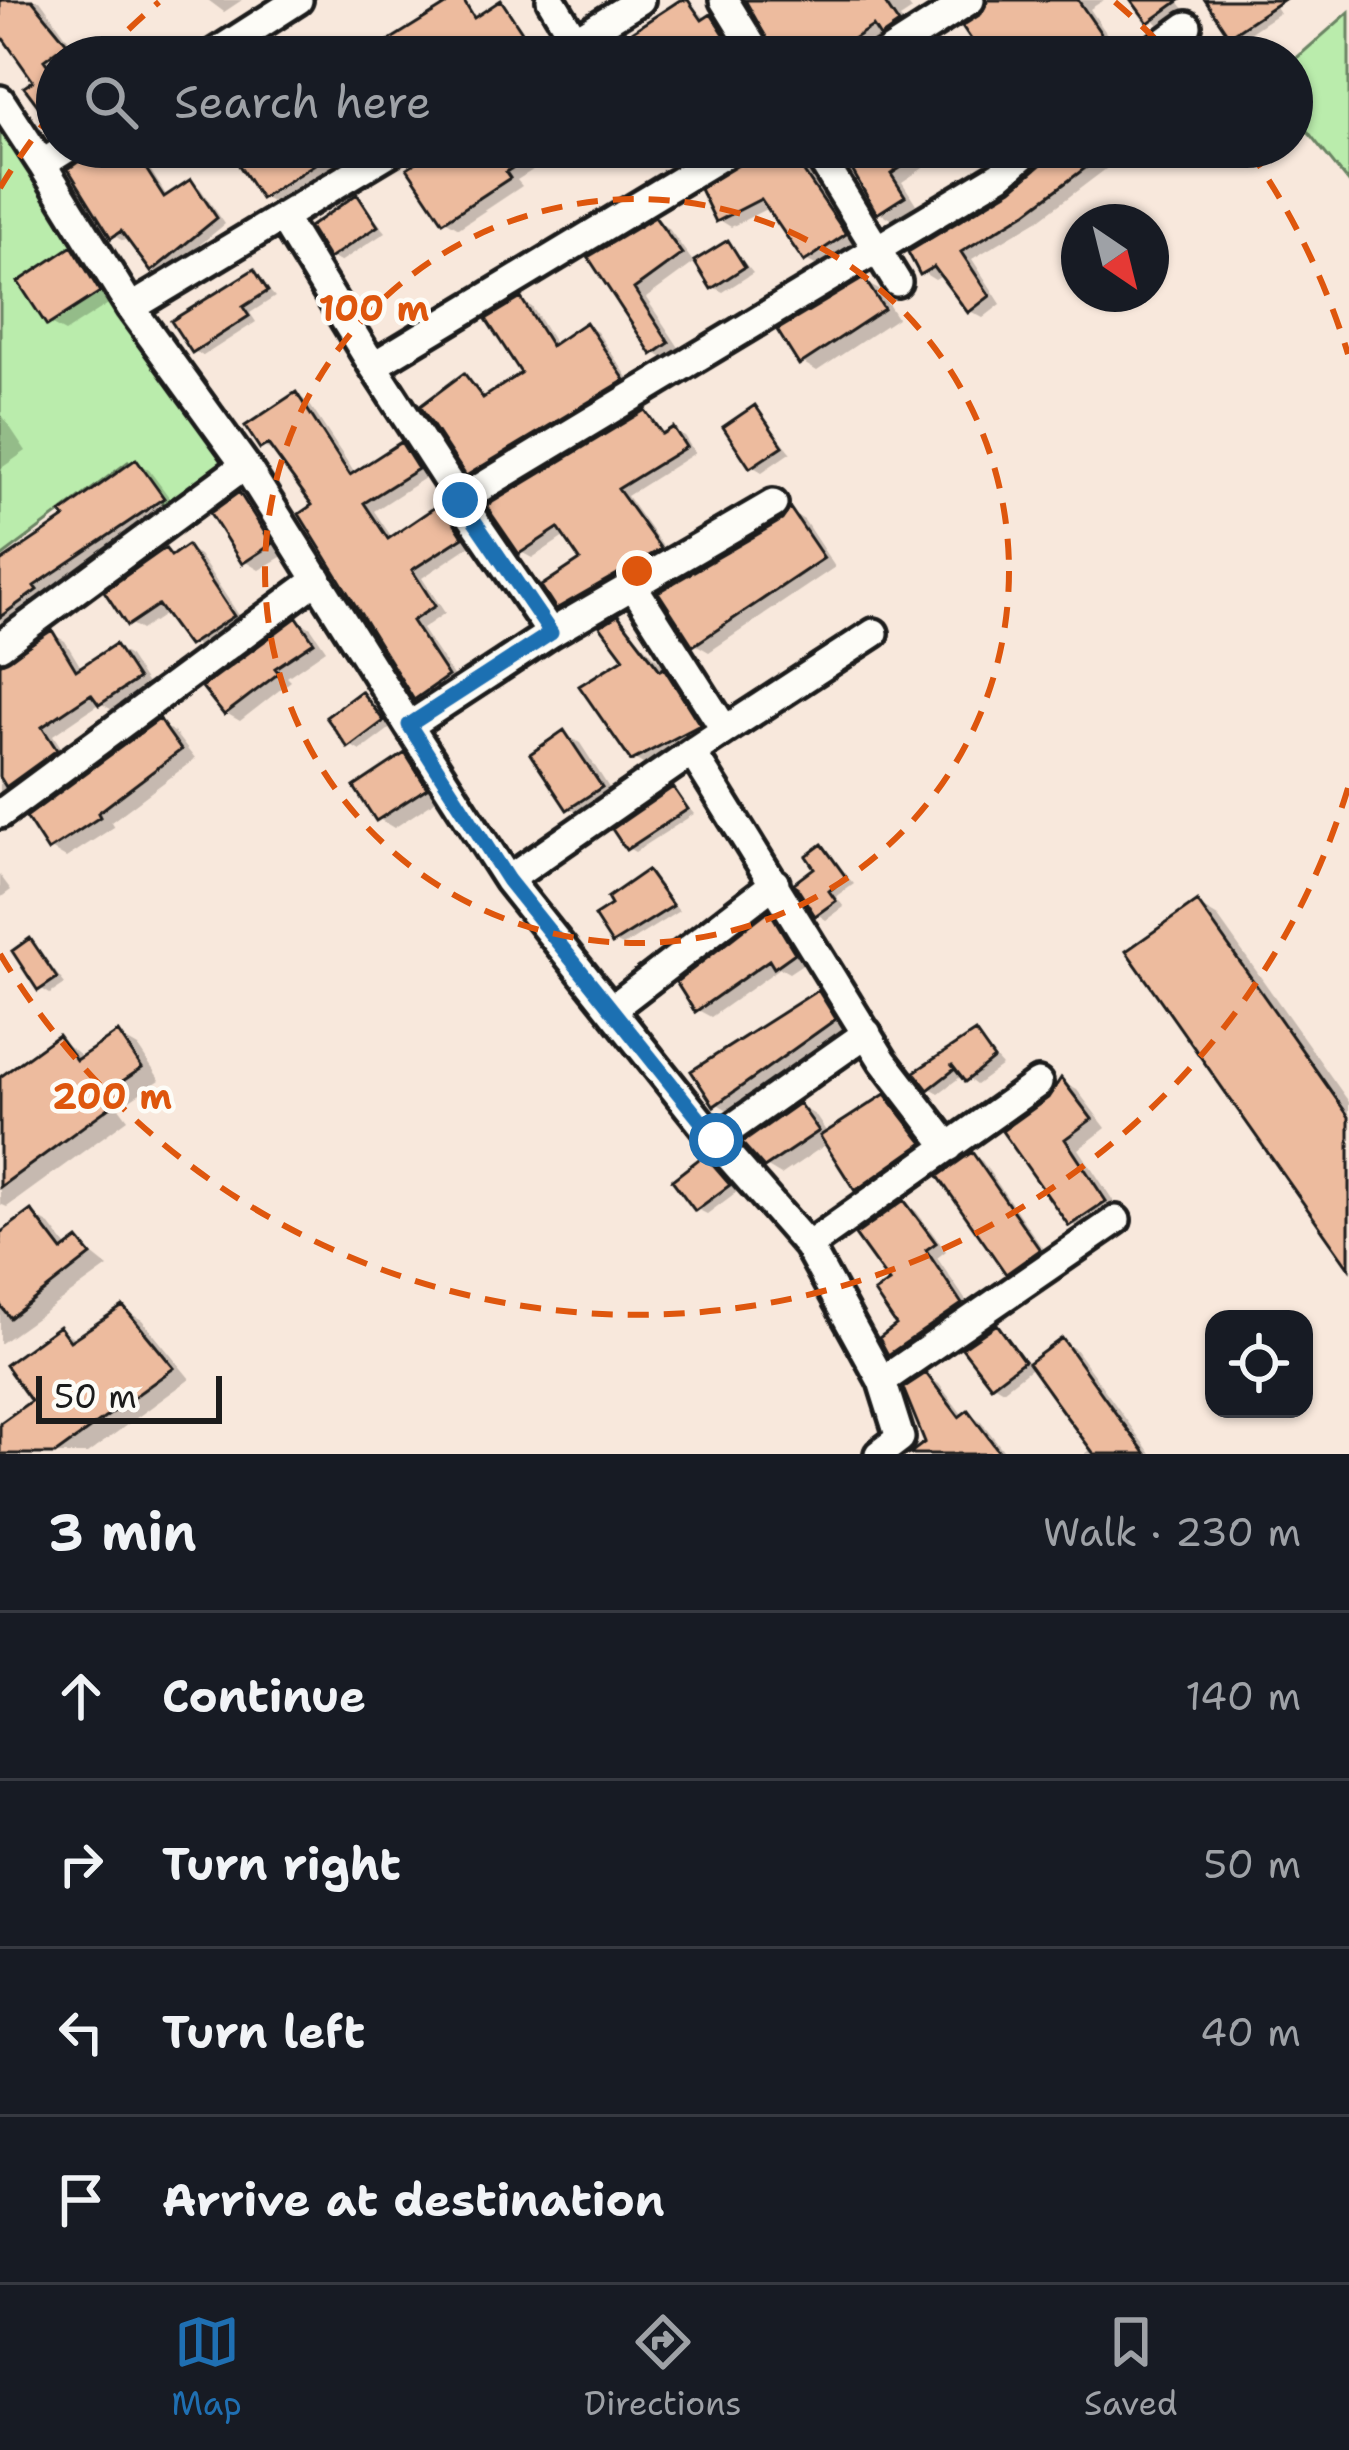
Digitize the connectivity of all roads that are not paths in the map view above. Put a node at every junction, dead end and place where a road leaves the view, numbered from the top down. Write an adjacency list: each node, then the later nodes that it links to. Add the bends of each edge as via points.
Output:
1 (298, 0): 7 (street)
2 (551, 0): 8 (street)
3 (640, 0): 9 (street)
4 (724, 0): 10 (street)
5 (970, 0): 11 (street)
6 (1187, 26): 12 (street)
7 (242, 36)
8 (573, 36)
9 (582, 36)
10 (746, 36)
11 (913, 36)
12 (1173, 36)
13 (0, 100): 14 (street)
14 (36, 155)
15 (44, 168): 23 (street)
16 (363, 168): 20 (street)
17 (701, 168): 24 (street)
18 (827, 168): 21 (street)
19 (1008, 168): 21 (street)
20 (282, 217): 23 (street); 24 (street)
21 (875, 249): 22 (street); 26 (street)
22 (897, 282)
23 (131, 308): 25 (street)
24 (373, 366): 26 (street)
25 (245, 465): 28 (street); 32 (street)
26 (460, 500): 31 (street)
27 (773, 504): 29 (street)
28 (318, 579): 33 (street); 36 (street)
29 (632, 584): 31 (street); 34 (street)
30 (874, 632): 34 (street)
31 (551, 633): 33 (street)
32 (0, 646)
33 (409, 725): 37 (street)
34 (725, 730): 35 (street)
35 (692, 752): 37 (street); 38 (street)
36 (0, 814)
37 (508, 880): 39 (street)
38 (776, 883): 39 (street); 40 (street)
39 (613, 1007): 42 (street)
40 (867, 1033): 42 (street); 43 (street)
41 (1038, 1083): 43 (street)
42 (716, 1140): 45 (street)
43 (949, 1147): 45 (street)
44 (1116, 1220): 46 (street)
45 (808, 1246): 46 (street)
46 (882, 1381): 47 (street, via 900,1438)
47 (879, 1454)

